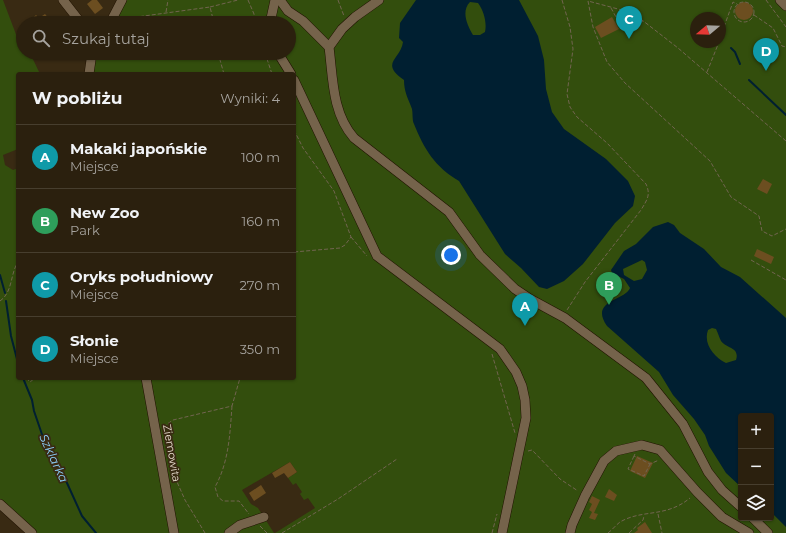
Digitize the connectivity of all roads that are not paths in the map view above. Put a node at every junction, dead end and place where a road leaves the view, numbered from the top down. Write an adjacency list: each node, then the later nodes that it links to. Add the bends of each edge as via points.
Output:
1 (63, 0): 9 (street)
2 (122, 0): 10 (street)
3 (275, 0): 11 (street)
4 (280, 0): 8 (street)
5 (379, 0): 15 (street, via 347,25)
6 (780, 0): 7 (street)
7 (786, 6)
8 (288, 11): 12 (street, via 278,12); 14 (street)
9 (76, 16)
10 (113, 16)
11 (271, 16)
12 (274, 16)
13 (296, 16): 15 (street)
14 (296, 16)
15 (329, 47): 23 (street, via 336,103 341,119 354,138 449,212 480,255 515,289 564,318 646,378 683,424 708,472)
16 (93, 60): 18 (street)
17 (282, 60): 19 (street)
18 (90, 72)
19 (289, 72)
20 (296, 84): 29 (street, via 377,256 500,348 513,366 522,386 526,418)
21 (146, 380): 27 (street, Ziemowita)
22 (0, 504): 26 (street)
23 (738, 504)
24 (264, 517): 28 (street, via 240,525)
25 (756, 521): 32 (street)
26 (32, 533)
27 (174, 533)
28 (229, 533)
29 (502, 533)
30 (570, 533): 31 (street, via 585,496 604,462 616,451 638,445 660,450 722,517)
31 (749, 533)
32 (768, 533)

